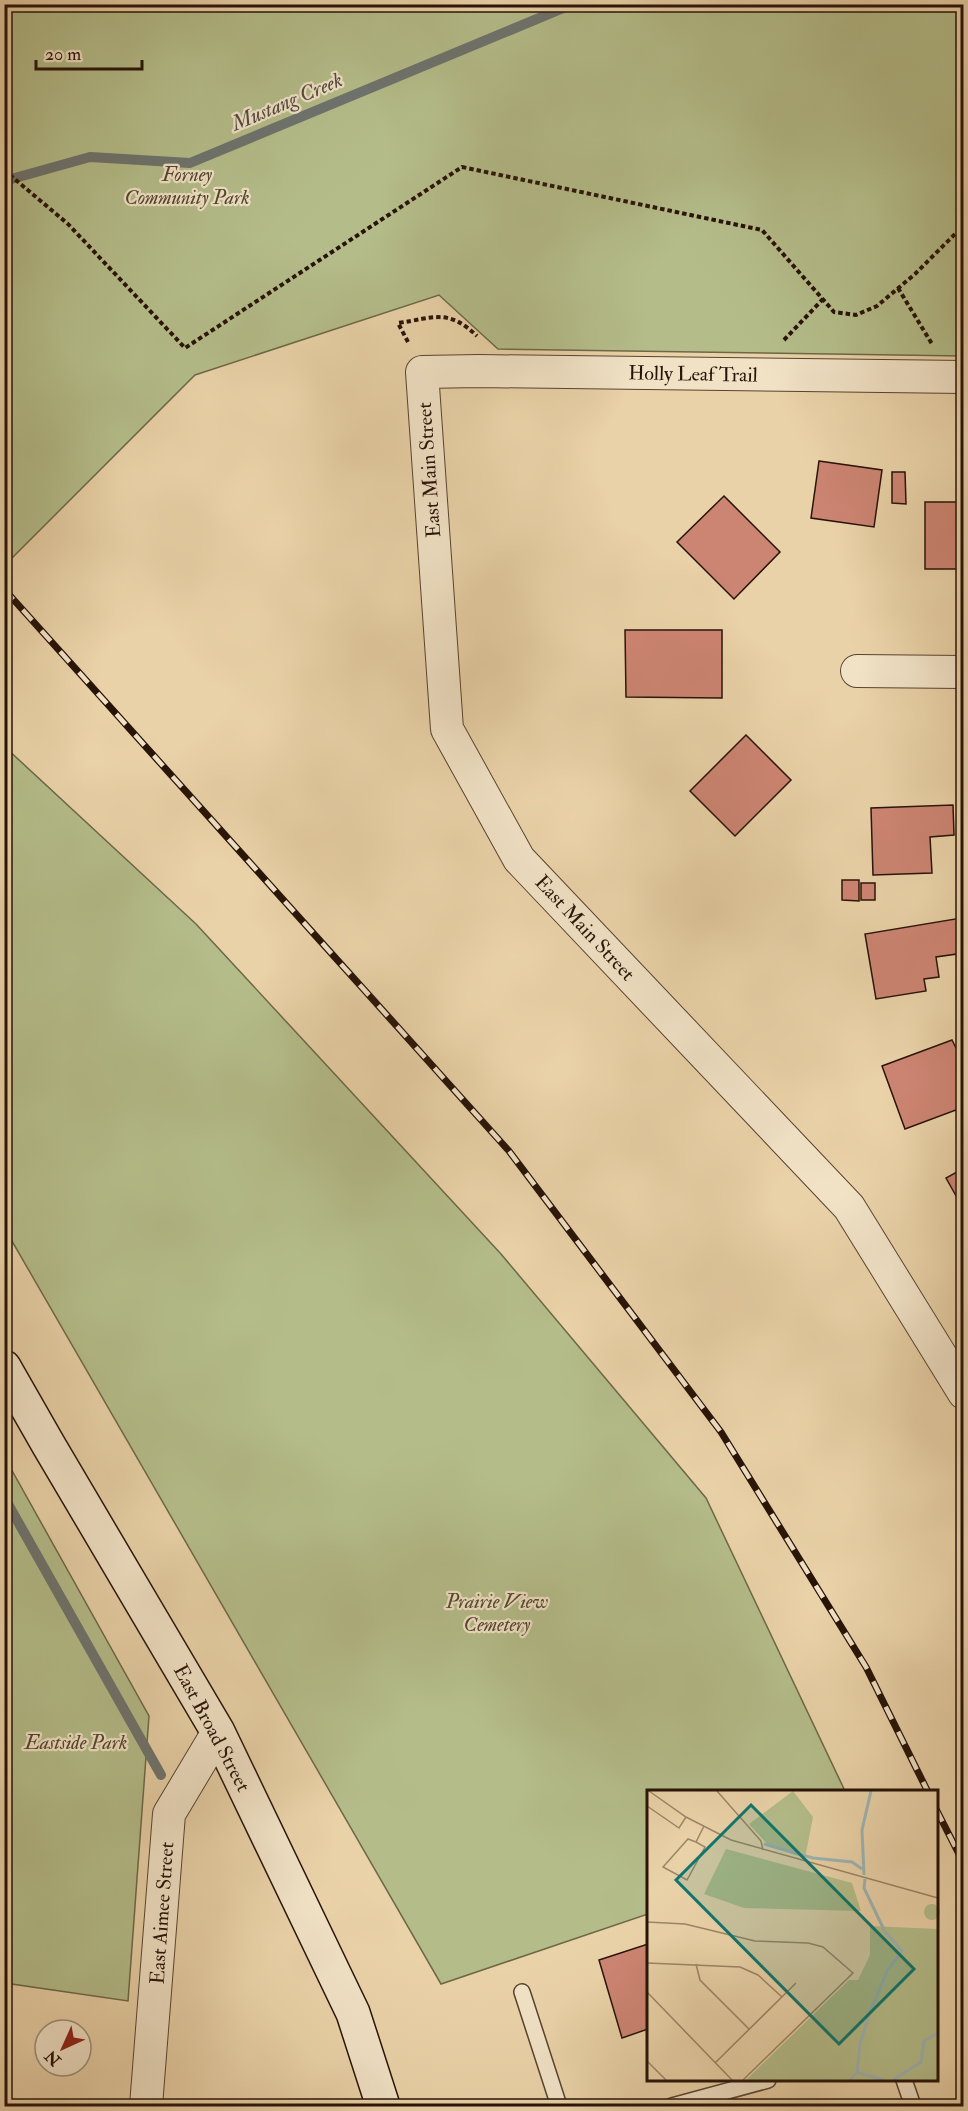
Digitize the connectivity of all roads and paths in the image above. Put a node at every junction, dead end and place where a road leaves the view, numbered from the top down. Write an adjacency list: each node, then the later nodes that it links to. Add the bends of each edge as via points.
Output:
1 (4, 170): 4 (path, via 68,224 185,348 462,167 762,230)
2 (963, 225): 3 (path)
3 (898, 288): 4 (path, via 876,306 856,315 834,312); 6 (path)
4 (823, 299): 5 (path)
5 (777, 347)
6 (935, 348)
7 (422, 372): 8 (street, Holly Leaf Trail); 12 (street, East Main Street, via 447,729 519,858 849,1207)
8 (963, 377)
9 (857, 671): 10 (street)
10 (963, 672)
11 (4, 1367): 13 (main road, East Broad Street)
12 (963, 1393)
13 (218, 1732): 17 (street, East Aimee Street, via 170,1814); 18 (main road, East Broad Street, via 353,2013)
14 (522, 1992): 19 (lane)
15 (761, 2081): 20 (lane)
16 (905, 2081): 21 (lane)
17 (146, 2106)
18 (383, 2106)
19 (559, 2106)
20 (672, 2106)
21 (913, 2106)

